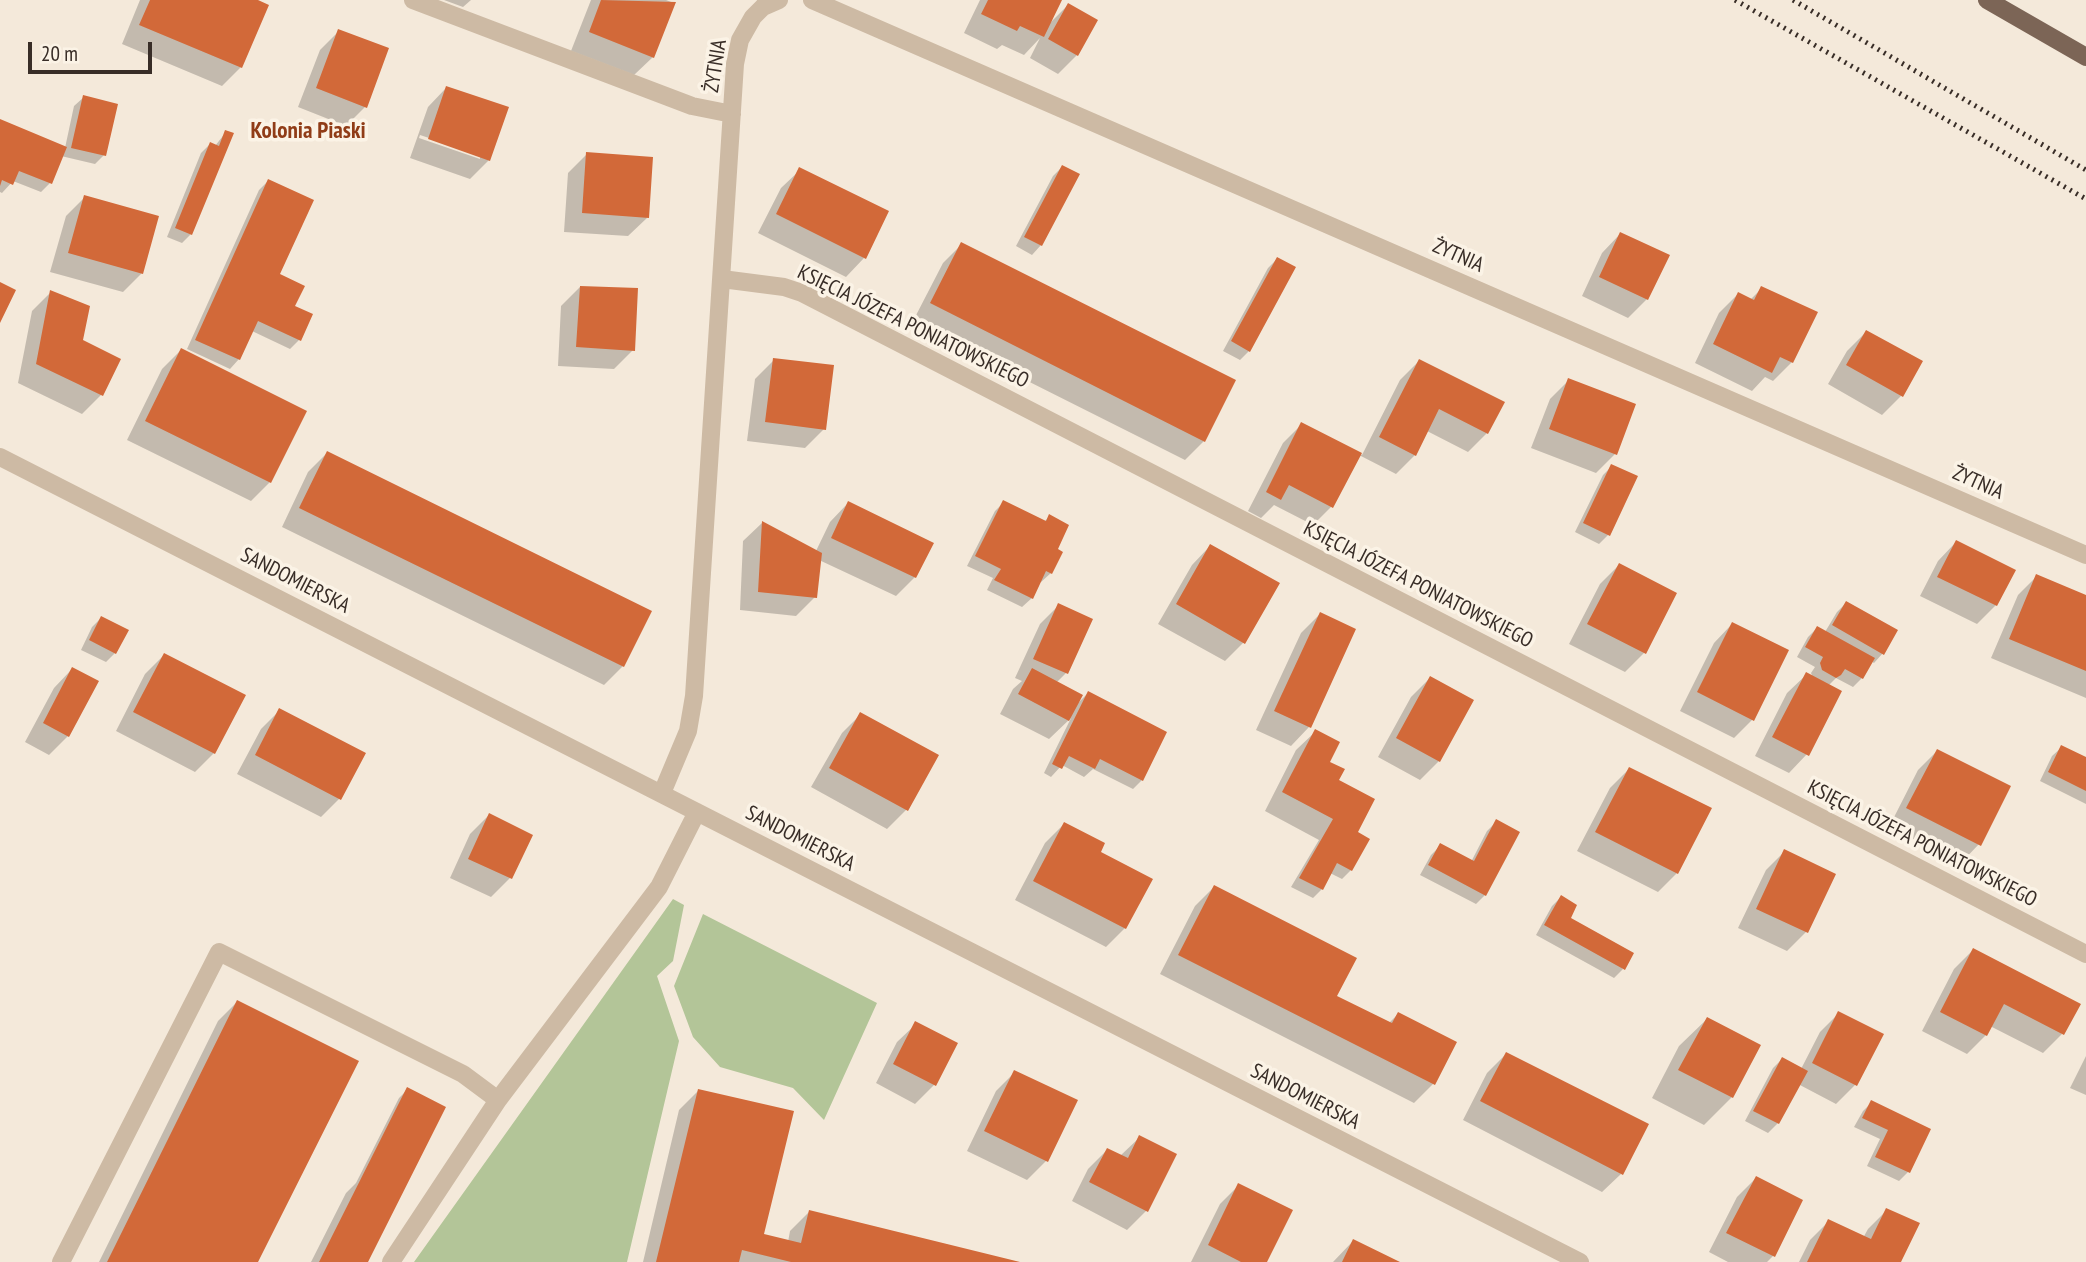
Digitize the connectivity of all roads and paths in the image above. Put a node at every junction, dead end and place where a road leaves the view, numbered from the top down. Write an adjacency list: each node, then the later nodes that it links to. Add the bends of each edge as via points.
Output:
1 (414, 0): 6 (street, via 692,106)
2 (779, 0): 6 (street, ŻYTNIA, via 752,17 740,40)
3 (812, 0): 9 (street, ŻYTNIA)
4 (1987, 0): 5 (main road)
5 (2086, 57)
6 (732, 114): 7 (street)
7 (722, 279): 10 (street, via 694,696 688,731); 12 (street, KSIĘCIA JÓZEFA PONIATOWSKIEGO, via 802,293)
8 (0, 457): 10 (street, SANDOMIERSKA)
9 (2086, 555)
10 (662, 793): 11 (street, SANDOMIERSKA)
11 (697, 812): 13 (street, via 659,887); 16 (street, SANDOMIERSKA)
12 (2086, 954)
13 (498, 1100): 14 (street, via 463,1074 219,952); 15 (street)
14 (61, 1262)
15 (391, 1262)
16 (1580, 1262)

